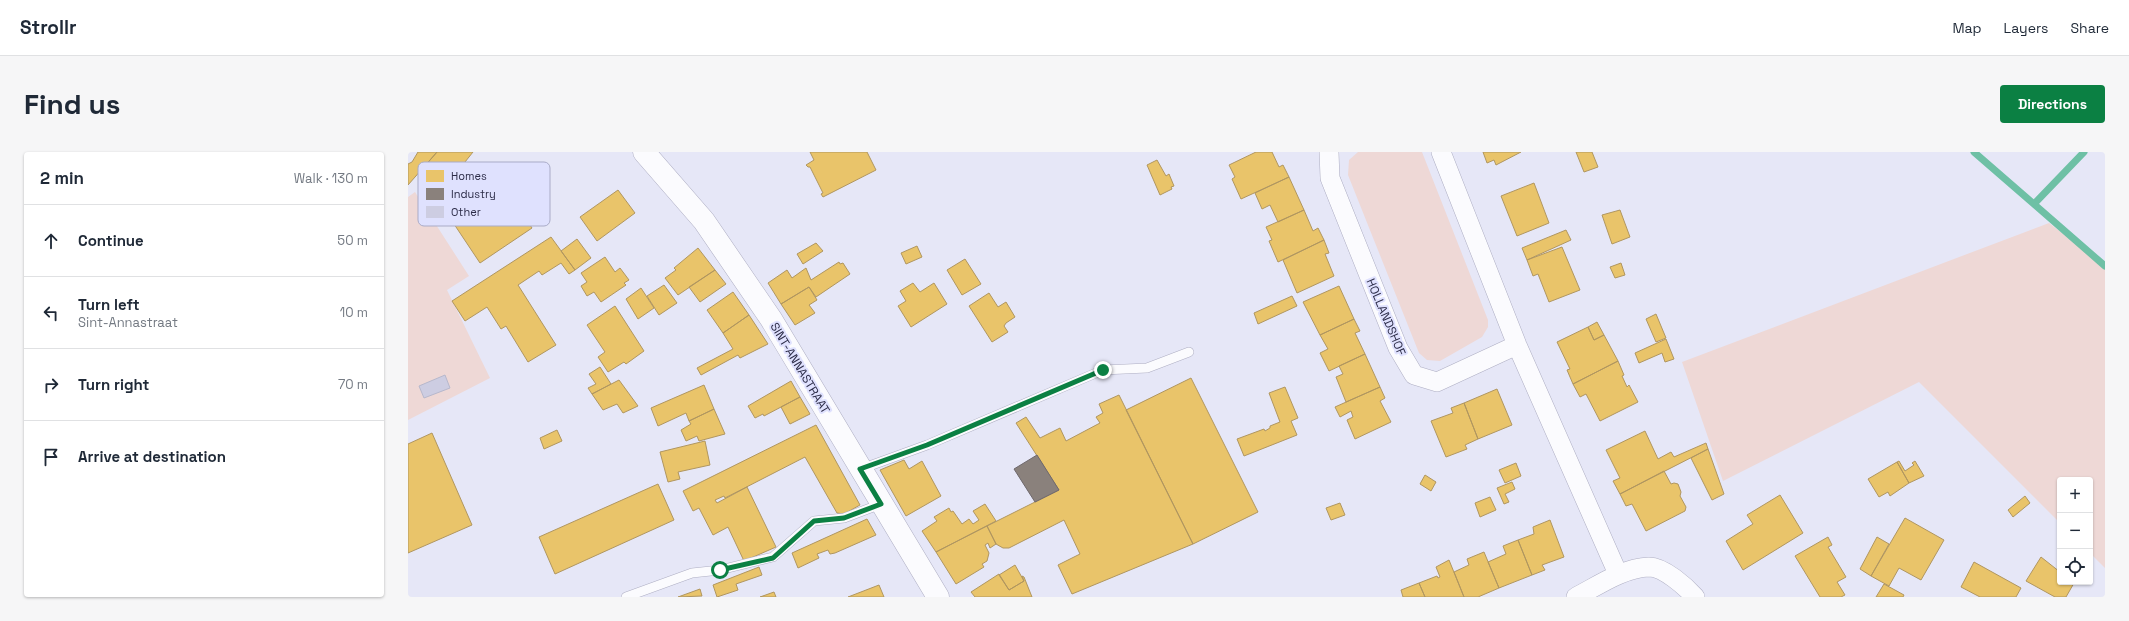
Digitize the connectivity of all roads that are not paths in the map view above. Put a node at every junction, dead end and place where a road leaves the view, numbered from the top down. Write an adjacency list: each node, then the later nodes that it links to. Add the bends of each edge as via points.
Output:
1 (644, 152): 6 (street, SINT-ANNASTRAAT, via 704,221 771,319)
2 (1329, 152): 4 (street, HOLLANDSHOF, via 1330,178 1398,348 1414,375 1437,382)
3 (1442, 152): 4 (street)
4 (1517, 346): 8 (street)
5 (1190, 352): 6 (lane, via 1147,368 1103,370 927,445)
6 (860, 469): 7 (street, SINT-ANNASTRAAT)
7 (881, 504): 9 (lane, via 844,518 814,521 773,558 720,570 692,573); 10 (street, SINT-ANNASTRAAT)
8 (1618, 574): 11 (street); 12 (street, via 1651,567 1679,580)
9 (626, 597)
10 (938, 597)
11 (1576, 597)
12 (1695, 597)

